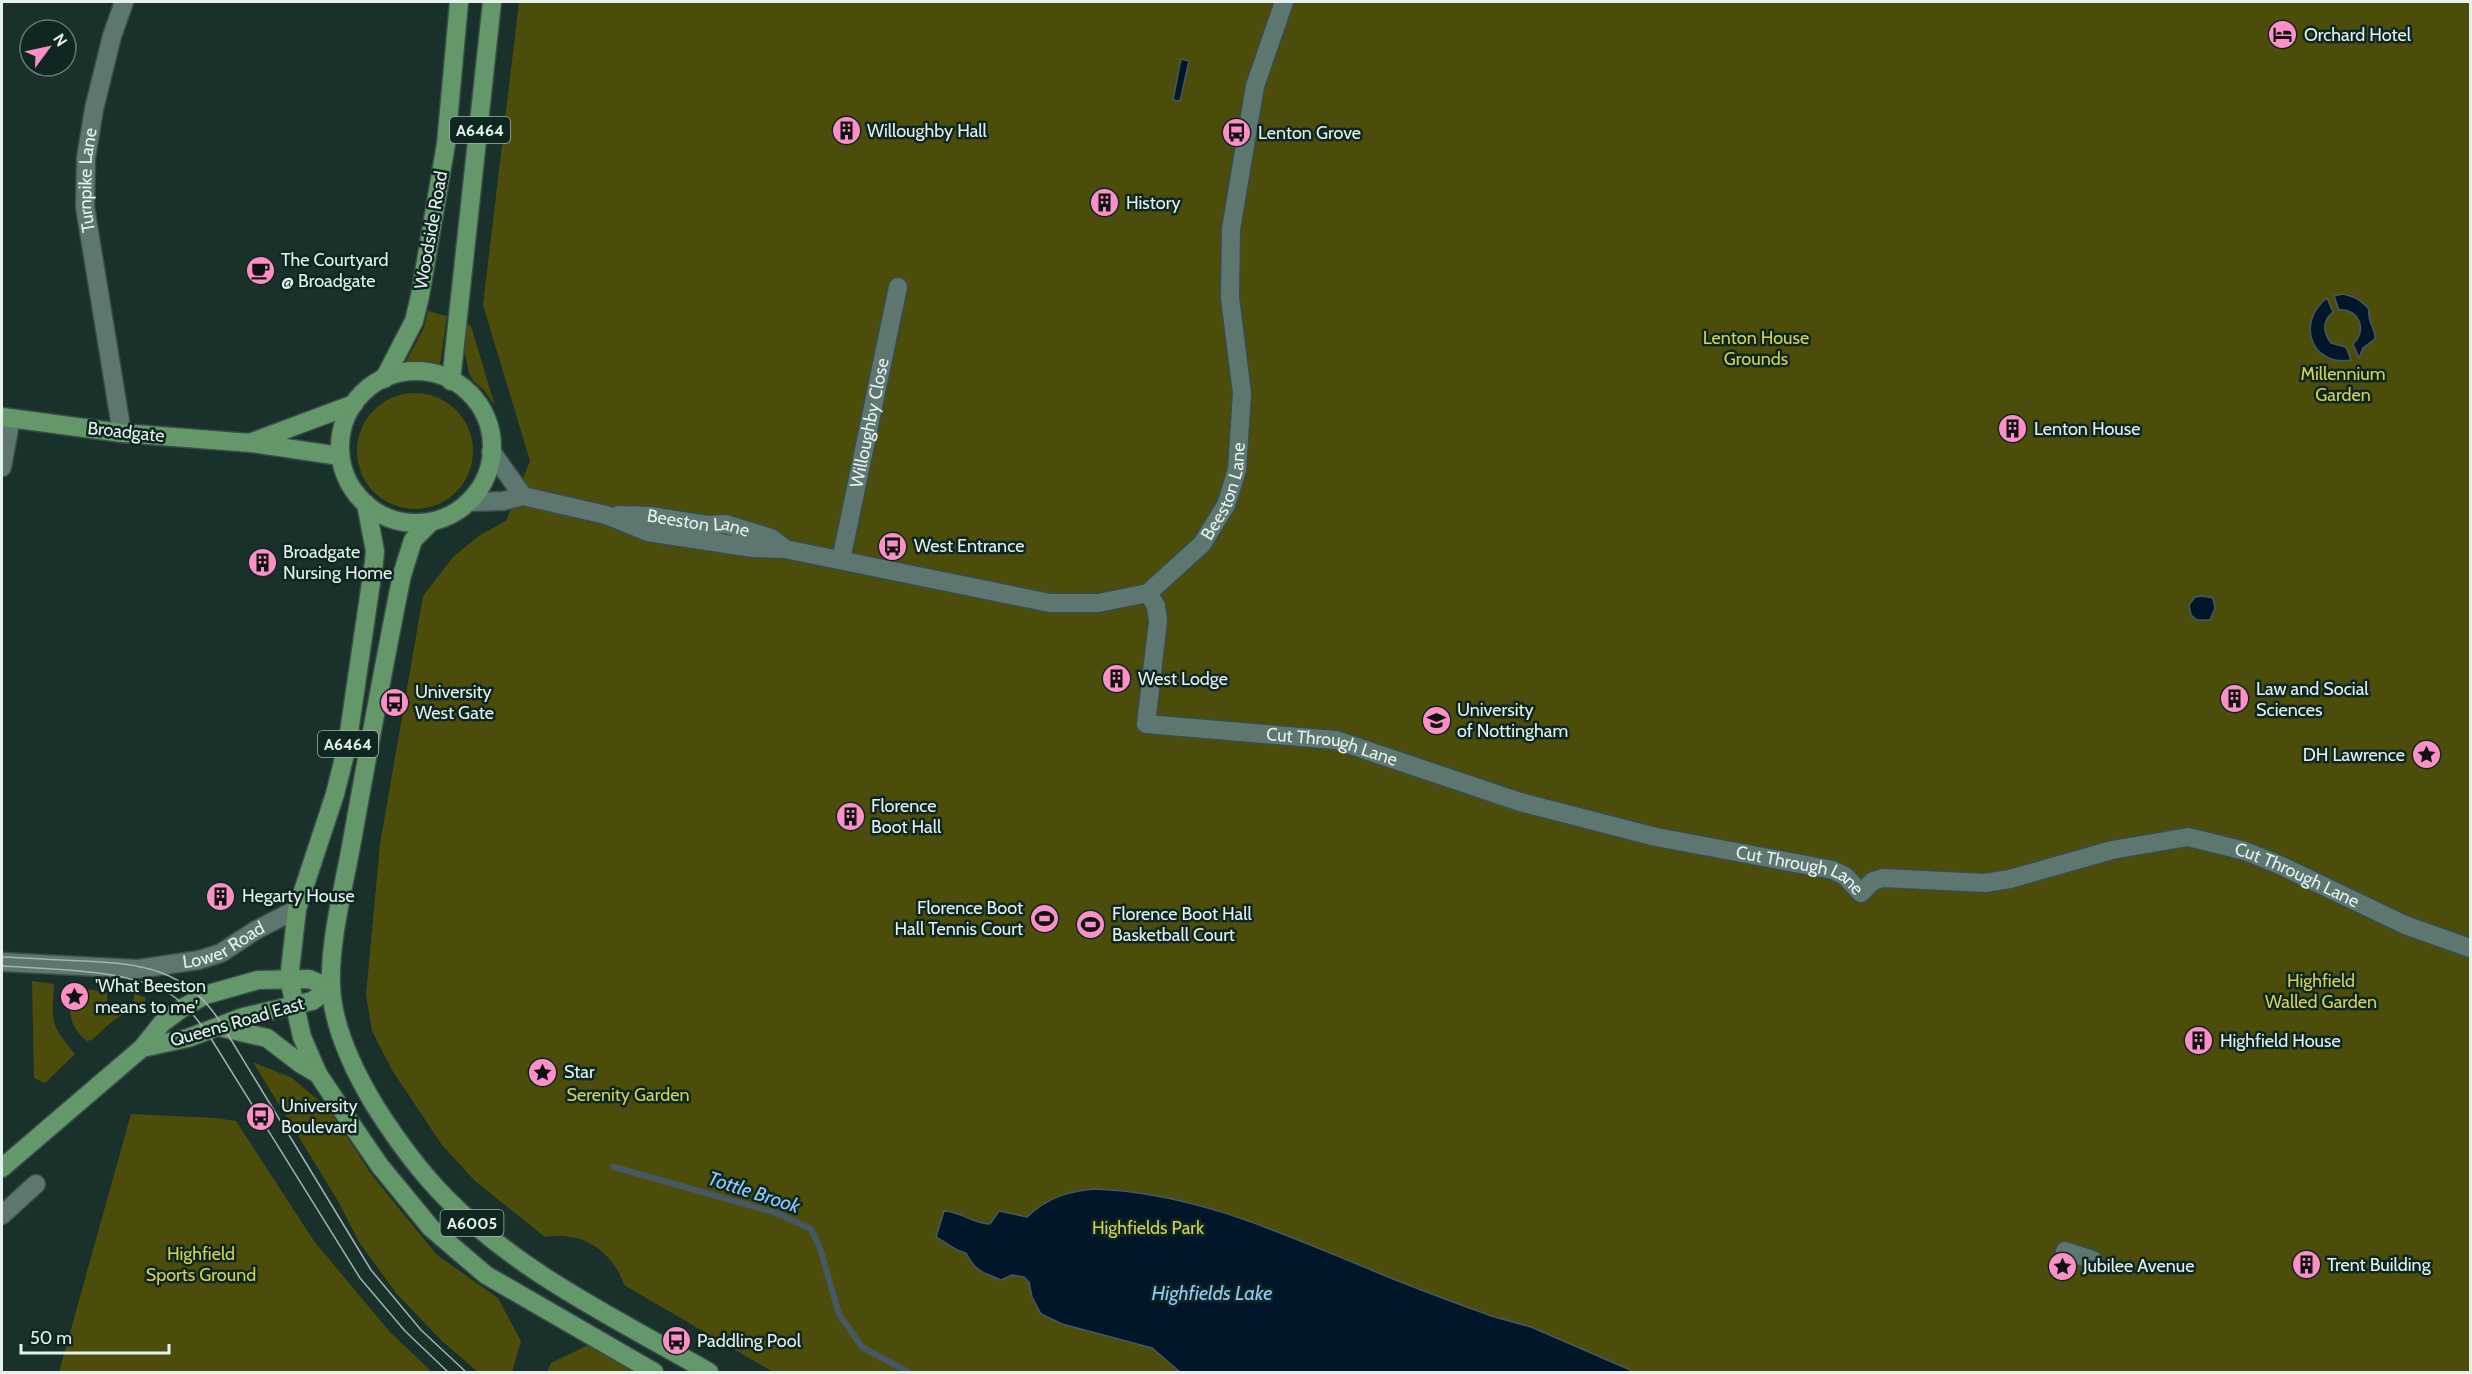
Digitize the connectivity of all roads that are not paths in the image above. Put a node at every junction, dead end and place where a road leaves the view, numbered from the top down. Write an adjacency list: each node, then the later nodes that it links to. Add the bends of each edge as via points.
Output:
1 (124, 2): 10 (street, Turnpike Lane, via 94,109 86,158 85,207)
2 (459, 2): 6 (main road, Woodside Road / A6464, via 446,144 420,296 414,321)
3 (492, 2): 7 (main road, Woodside Road / A6464)
4 (1284, 2): 22 (street, Beeston Lane, via 1255,86 1231,229 1230,298 1242,393 1237,470 1226,505 1203,544)
5 (898, 287): 21 (street, Willoughby Close)
6 (384, 379): 7 (main road, via 417,372); 8 (main road, via 372,385)
7 (451, 381): 12 (main road, via 478,405 488,427)
8 (354, 404): 11 (main road); 13 (main road, via 342,429)
9 (6, 417): 10 (main road, Broadgate); 14 (street)
10 (122, 433): 11 (main road, Broadgate)
11 (251, 442): 13 (main road, Broadgate)
12 (491, 451): 15 (street); 16 (main road, via 483,482)
13 (340, 456): 17 (main road, via 348,481)
14 (2, 467)
15 (523, 496): 16 (street); 18 (street, Beeston Lane)
16 (468, 502): 19 (main road, via 445,518)
17 (366, 504): 19 (main road, via 401,522); 23 (main road, A6464, via 375,551 347,746)
18 (606, 515): 20 (street, Beeston Lane, via 726,524); 20 (street, Beeston Lane, via 648,532 753,548)
19 (431, 522): 27 (main road, A6464, via 413,540 402,575 345,882)
20 (778, 544): 21 (street, Beeston Lane)
21 (841, 560): 22 (street, Beeston Lane, via 1050,603 1098,603)
22 (1148, 593): 24 (street, Cut Through Lane, via 1156,606 1158,621 1146,724 1336,740 1531,805 1656,837 1833,870 1861,893 1873,881 1883,878 1947,883 2010,879 2112,850 2188,837 2245,851 2405,925)
23 (297, 909): 25 (street, Lower Road, via 221,953 199,960 138,969); 26 (main road, A6464)
24 (2470, 948)
25 (2, 962)
26 (289, 979): 27 (main road, Queens Road East, via 309,979); 28 (main road, A6464); 30 (main road, Queens Road East, via 258,980 205,995 162,1023)
27 (331, 988): 28 (main road, Queens Road East, via 312,1001); 38 (main road, A6005, via 340,1033 362,1084 398,1142 446,1198 533,1270)
28 (295, 1005): 29 (main road, Queens Road East); 31 (main road, A6005, via 302,1037)
29 (217, 1027): 30 (main road, Queens Road East); 31 (main road, A6005, via 267,1038)
30 (142, 1048): 32 (main road, Queens Road East)
31 (318, 1074): 37 (main road, A6005, via 380,1166 431,1228 486,1275)
32 (2, 1168)
33 (36, 1184): 34 (street)
34 (2, 1215)
35 (2065, 1251): 36 (street)
36 (2093, 1260)
37 (654, 1372)
38 (709, 1372)

